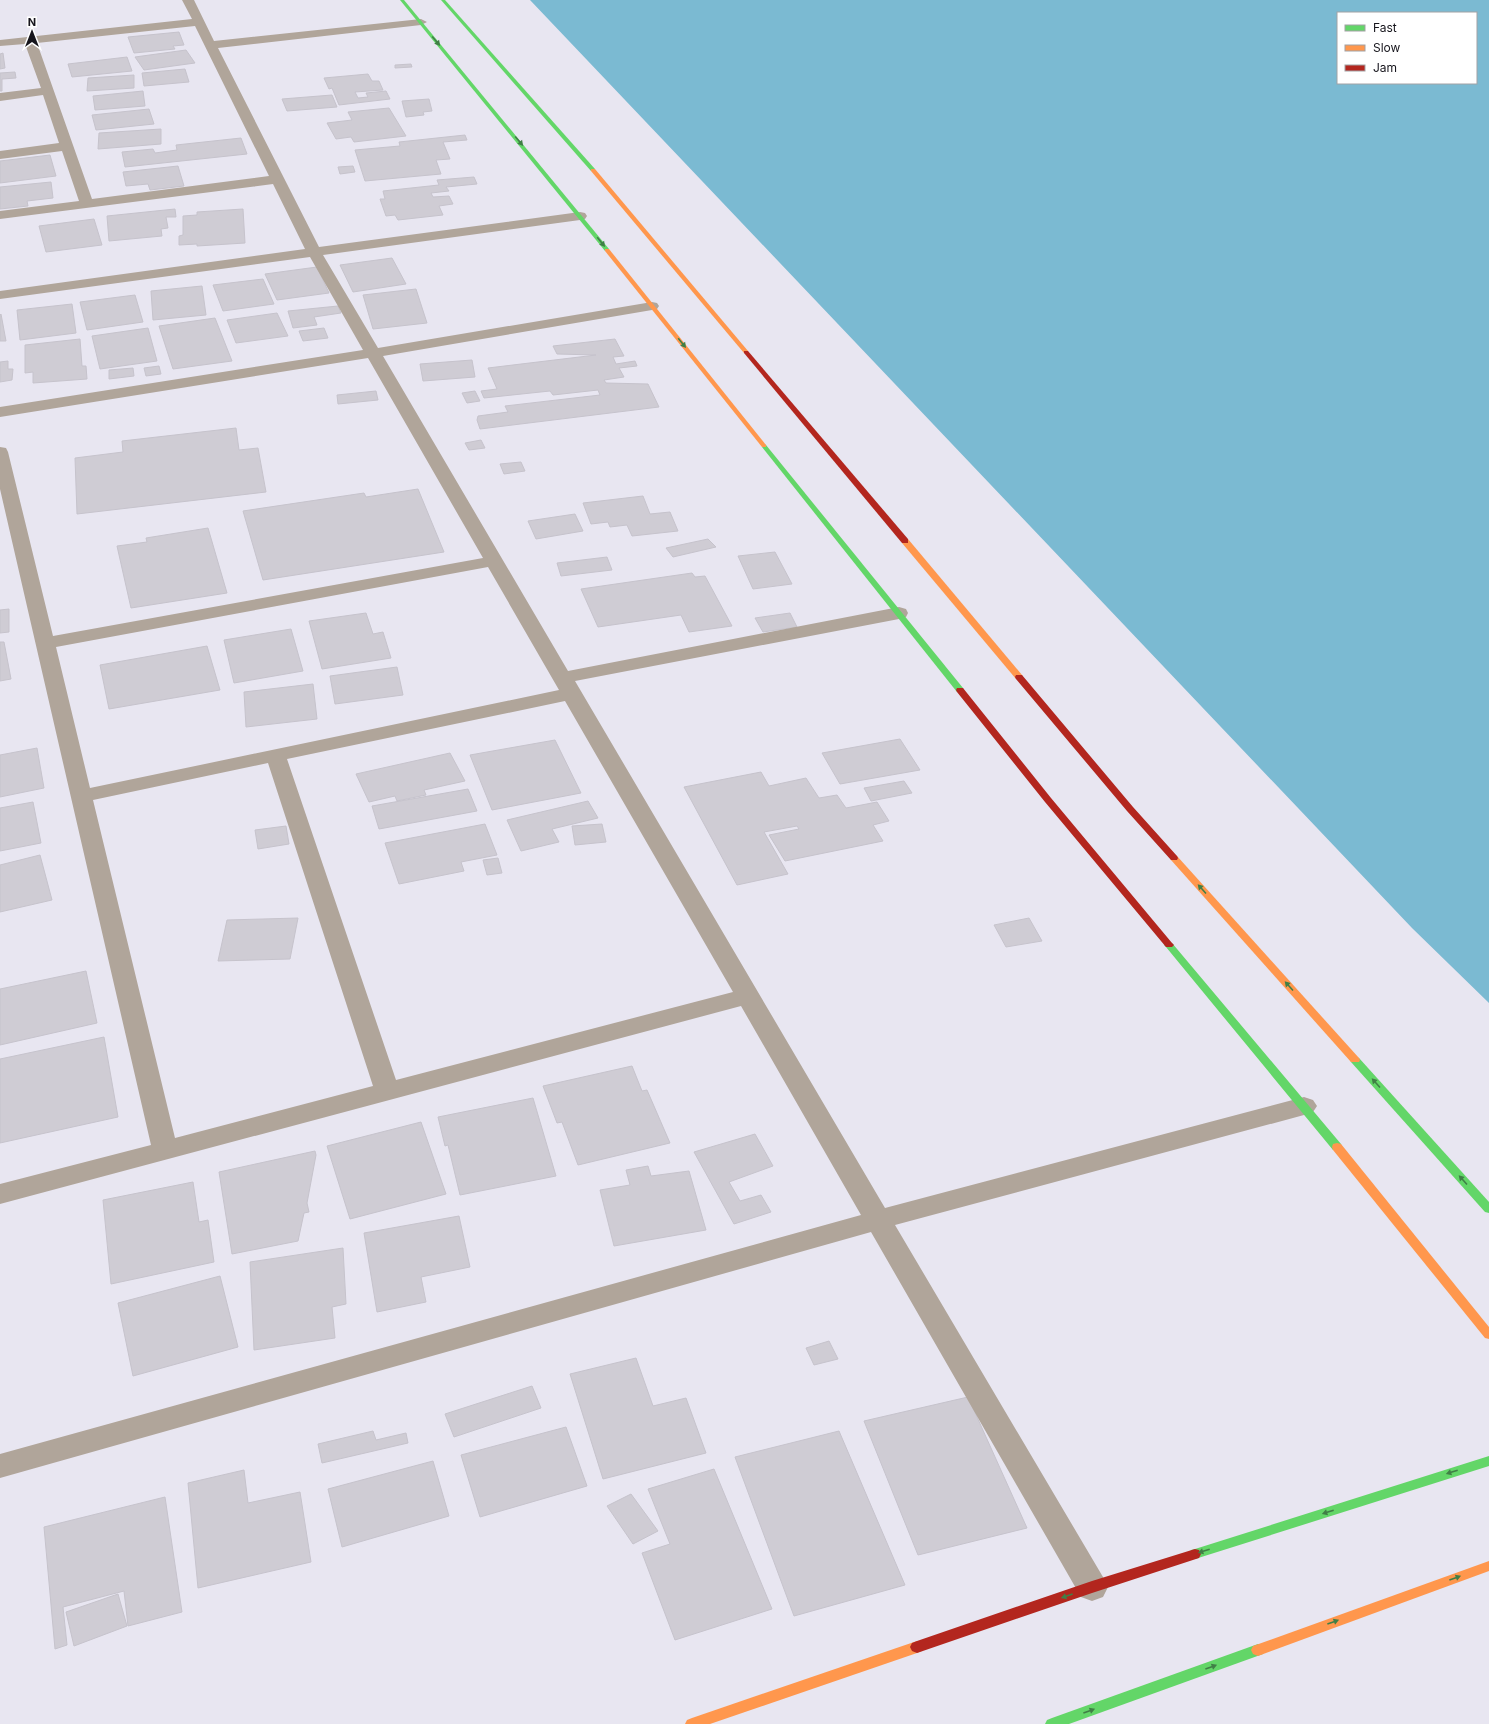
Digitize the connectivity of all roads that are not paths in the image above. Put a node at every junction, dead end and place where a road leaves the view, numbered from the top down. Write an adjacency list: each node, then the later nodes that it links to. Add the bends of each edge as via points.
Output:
1 (188, 0): 4 (street)
2 (402, 0): 5 (street)
3 (443, 0): 34 (street, one-way to 3, via 1130,809 583,158)
4 (198, 22): 6 (street); 8 (street)
5 (421, 22): 8 (street); 16 (street, one-way to 16)
6 (30, 40): 7 (street); 9 (street)
7 (0, 43)
8 (210, 45): 13 (street)
9 (48, 91): 10 (street); 11 (street)
10 (0, 97)
11 (67, 146): 12 (street); 14 (street)
12 (0, 155)
13 (277, 179): 14 (street); 17 (street)
14 (87, 204): 15 (street)
15 (0, 215)
16 (580, 216): 17 (street); 19 (street, one-way to 19)
17 (314, 252): 18 (street); 20 (street)
18 (0, 295)
19 (652, 306): 20 (street); 24 (street, one-way to 24)
20 (373, 353): 21 (street); 23 (street)
21 (0, 412)
22 (0, 452): 25 (street)
23 (494, 561): 25 (street); 26 (street)
24 (899, 613): 26 (street); 31 (street, via 1048,800)
25 (45, 643): 28 (street)
26 (567, 686): 27 (street); 29 (street)
27 (276, 756): 28 (street); 30 (street)
28 (81, 796): 32 (street)
29 (747, 996): 30 (street); 35 (street)
30 (387, 1092): 32 (street)
31 (1304, 1106): 35 (street); 36 (street)
32 (165, 1150): 33 (street)
33 (0, 1194)
34 (1489, 1209)
35 (877, 1220): 38 (street); 40 (street)
36 (1489, 1335)
37 (1489, 1460): 40 (street, one-way to 40)
38 (0, 1466)
39 (1489, 1566): 42 (street, one-way to 39)
40 (1092, 1587): 41 (street, one-way to 41)
41 (692, 1724)
42 (1052, 1724)

